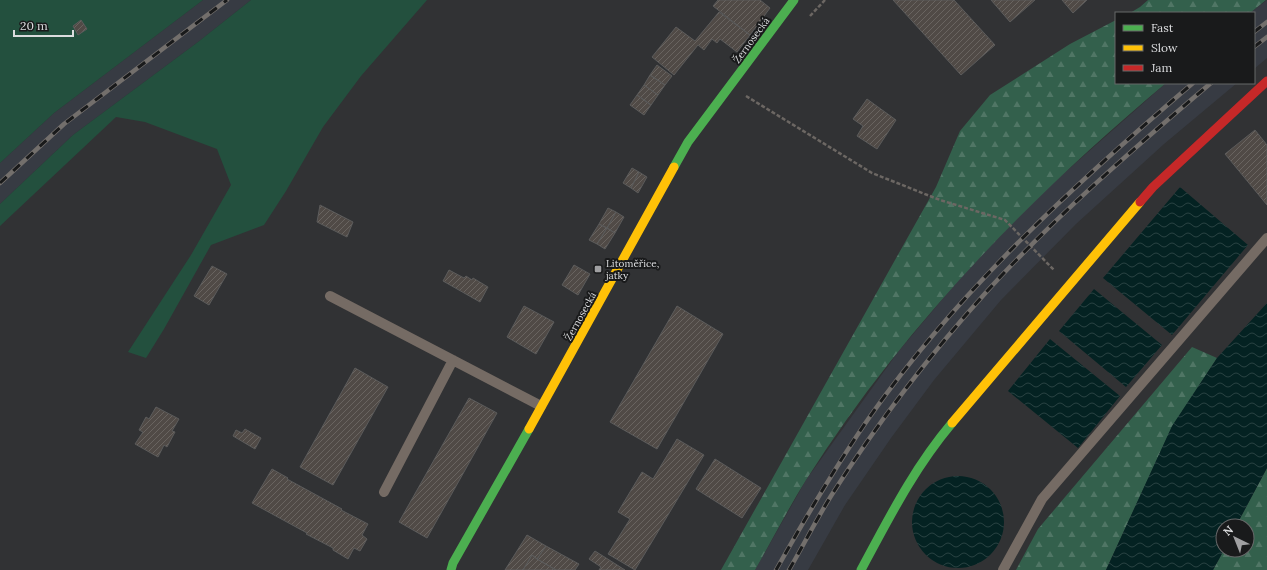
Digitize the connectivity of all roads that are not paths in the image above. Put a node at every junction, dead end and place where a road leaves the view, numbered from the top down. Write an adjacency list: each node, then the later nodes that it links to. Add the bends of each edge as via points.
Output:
1 (794, 0): 6 (main road, Žernosecká, via 688,142)
2 (1267, 81): 9 (main road, via 1158,182 1001,363 922,459)
3 (1267, 238): 10 (lane, via 1042,499)
4 (330, 296): 5 (lane)
5 (453, 360): 6 (lane); 7 (lane)
6 (541, 406): 8 (main road, Žernosecká)
7 (384, 492)
8 (451, 570)
9 (861, 570)
10 (1003, 570)

